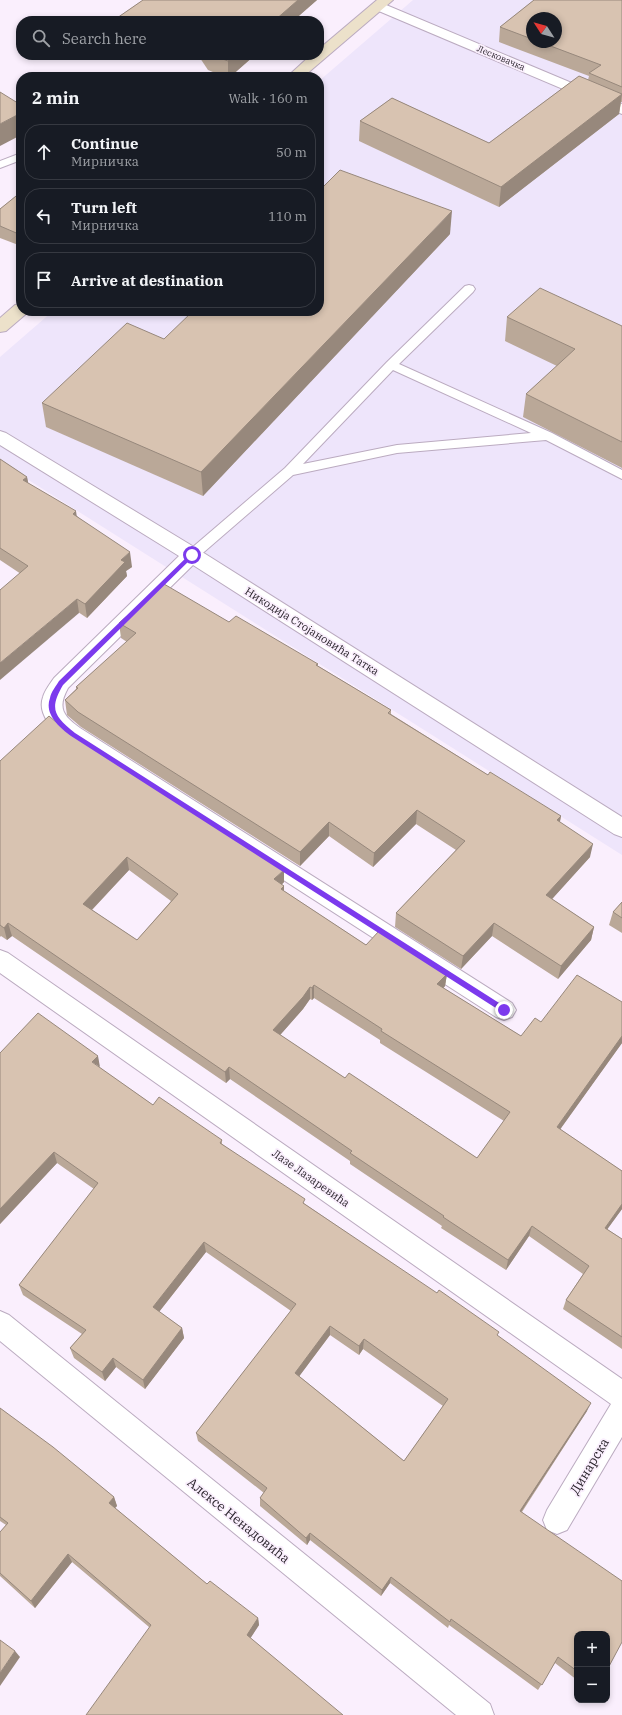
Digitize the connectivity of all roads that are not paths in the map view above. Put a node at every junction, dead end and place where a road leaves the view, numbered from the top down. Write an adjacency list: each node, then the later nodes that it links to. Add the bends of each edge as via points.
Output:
1 (382, 3): 2 (main road); 5 (street, Лесковачка)
2 (324, 52)
3 (314, 60): 4 (main road)
4 (300, 72)
5 (622, 109)
6 (16, 158): 7 (lane)
7 (0, 165)
8 (470, 289): 11 (lane)
9 (16, 313): 10 (main road)
10 (0, 327)
11 (390, 365): 12 (lane); 14 (lane)
12 (548, 436): 14 (lane, via 397,449); 15 (lane)
13 (0, 437): 16 (street, Никодија Стојановића Татка)
14 (289, 471): 16 (lane)
15 (622, 475)
16 (192, 555): 17 (street, Никодија Стојановића Татка); 19 (street, via 61,683 52,698 52,711 60,724)
17 (622, 828)
18 (0, 960): 21 (street, Лазе Лазаревића)
19 (504, 1010)
20 (0, 1324): 24 (street, Алексе Ненадовића)
21 (622, 1395)
22 (622, 1411): 23 (street, Динарска)
23 (557, 1520)
24 (479, 1715)

